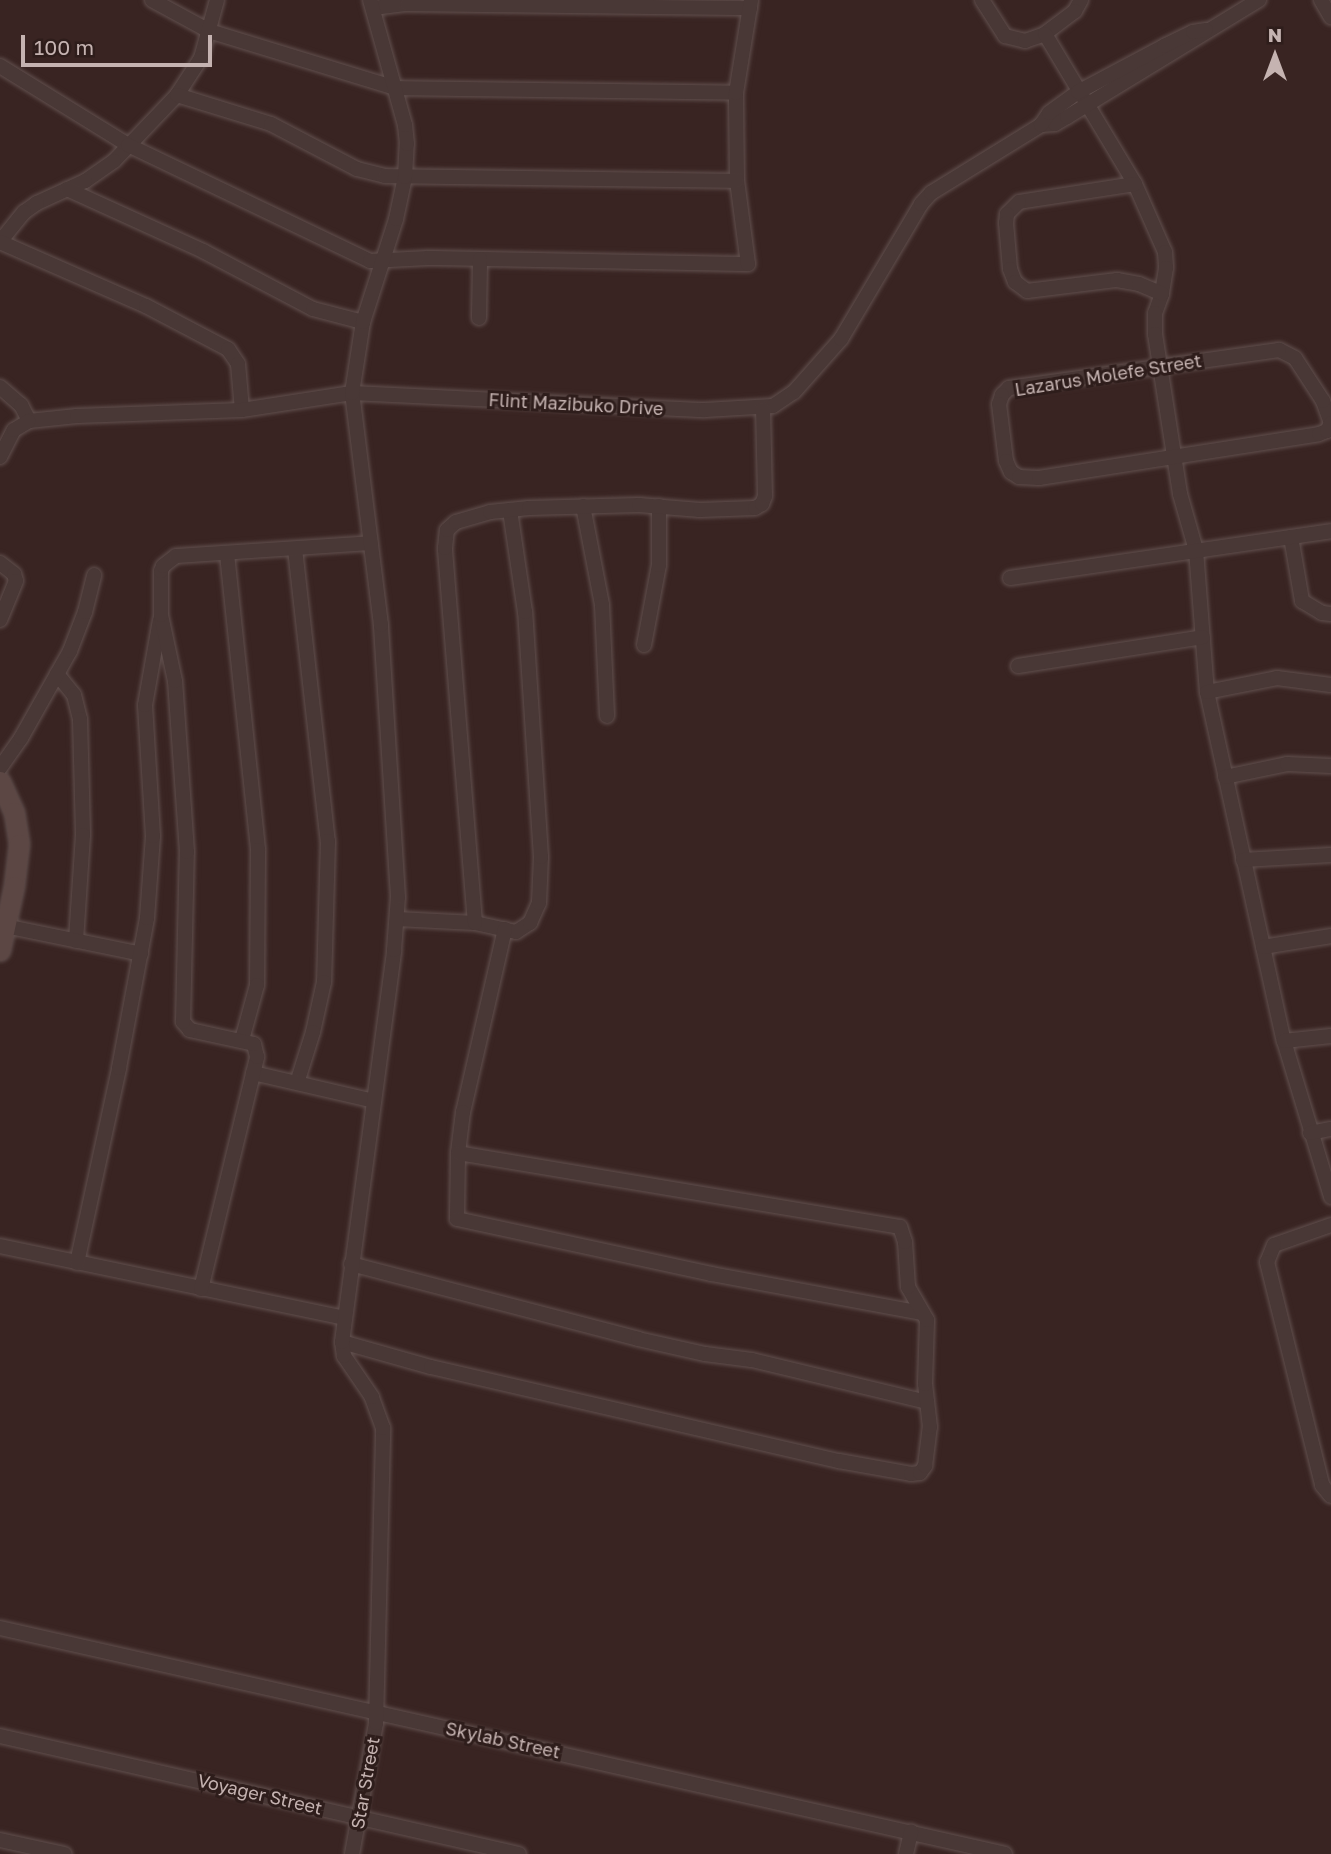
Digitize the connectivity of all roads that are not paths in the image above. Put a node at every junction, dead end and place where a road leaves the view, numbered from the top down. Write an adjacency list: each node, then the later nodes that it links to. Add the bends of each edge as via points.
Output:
1 (152, 0): 11 (street)
2 (217, 0): 11 (street)
3 (982, 0): 12 (street, via 1005,36 1025,41)
4 (1081, 0): 12 (street, via 1075,11)
5 (1259, 0): 10 (street, Flint Mazibuko Drive)
6 (1321, 0): 9 (street)
7 (371, 4): 8 (street); 14 (street)
8 (750, 4): 16 (street)
9 (1331, 16)
10 (1206, 30): 15 (street, Flint Mazibuko Drive, via 1164,46); 18 (street, Flint Mazibuko Drive)
11 (209, 31): 14 (street); 17 (street, via 201,58)
12 (1045, 34): 15 (street)
13 (0, 66): 20 (street)
14 (394, 88): 16 (street); 21 (street, via 405,125)
15 (1078, 92): 18 (street); 19 (street, Flint Mazibuko Drive, via 1049,113)
16 (736, 93): 22 (street)
17 (177, 95): 20 (street); 21 (street, via 271,124 357,169)
18 (1086, 106): 19 (street, Flint Mazibuko Drive, via 1055,124); 23 (street)
19 (1041, 125): 33 (street, Flint Mazibuko Drive, via 931,193 841,339 794,392)
20 (128, 145): 24 (street, via 114,161); 26 (street, via 359,256)
21 (405, 177): 22 (street); 26 (street)
22 (737, 181): 25 (street, via 748,264)
23 (1135, 184): 27 (street, via 1165,252); 27 (street, via 1020,202 1007,214 1010,269 1015,282 1027,291 1117,280)
24 (67, 189): 29 (street, via 203,250 313,309); 34 (street, via 24,212 0,242 146,306 228,349 238,365)
25 (480, 259): 26 (street); 28 (street)
26 (385, 262): 29 (street)
27 (1163, 294): 30 (street, via 1155,313)
28 (479, 318)
29 (363, 322): 32 (street)
30 (1158, 367): 36 (street, Lazarus Molefe Street, via 1267,349 1287,352 1323,401); 38 (street); 38 (street, Lazarus Molefe Street, via 1009,388 999,404 1004,446 1012,472 1020,477)
31 (0, 387): 35 (street, via 21,405)
32 (352, 393): 33 (street, Flint Mazibuko Drive, via 705,410); 34 (street, Flint Mazibuko Drive); 44 (street)
33 (763, 408): 40 (street, via 766,485 762,504 700,510)
34 (242, 410): 35 (street, Flint Mazibuko Drive)
35 (29, 421): 37 (street, via 14,430)
36 (1331, 423): 38 (street, Lazarus Molefe Street, via 1319,434)
37 (0, 457)
38 (1174, 457): 46 (street)
39 (583, 506): 40 (street); 41 (street); 60 (street, via 602,605)
40 (659, 506): 55 (street, via 659,565)
41 (510, 510): 68 (street, via 456,522 445,537); 70 (street, via 525,612 542,875 539,903 530,923 521,931)
42 (1331, 531): 43 (street)
43 (1291, 537): 46 (street); 51 (street, via 1302,601)
44 (371, 543): 45 (street); 67 (street, via 391,762)
45 (295, 549): 47 (street); 80 (street, via 328,841 324,982)
46 (1196, 550): 50 (street); 54 (street)
47 (227, 554): 52 (street, via 169,560 161,571); 77 (street, via 258,850 257,985)
48 (0, 563): 53 (street, via 16,581)
49 (94, 575): 57 (street, via 79,630)
50 (1010, 578)
51 (1331, 614)
52 (161, 615): 75 (street, via 145,705 152,854); 77 (street, via 175,681 185,816 183,1022 190,1030)
53 (0, 620)
54 (1203, 637): 56 (street); 59 (street)
55 (644, 645)
56 (1018, 666)
57 (57, 674): 62 (street); 72 (street, via 74,695 80,719 83,835)
58 (1331, 685): 59 (street, via 1276,678)
59 (1208, 692): 63 (street)
60 (607, 716)
61 (1331, 766): 63 (street, via 1287,764)
62 (0, 768)
63 (1225, 777): 66 (street)
64 (0, 781): 69 (street, via 14,812 19,844)
65 (1331, 855): 66 (street)
66 (1243, 860): 73 (street)
67 (397, 919): 68 (street); 81 (street)
68 (475, 923): 70 (street)
69 (3, 926): 72 (street); 74 (street)
70 (505, 929): 84 (street, via 467,1092)
71 (1331, 936): 73 (street)
72 (76, 941): 75 (street)
73 (1263, 947): 78 (street)
74 (0, 950)
75 (141, 954): 88 (street)
76 (1331, 1037): 78 (street)
77 (242, 1041): 79 (street, via 256,1048)
78 (1284, 1041): 83 (street)
79 (253, 1073): 80 (street); 90 (street)
80 (297, 1083): 81 (street)
81 (374, 1101): 89 (street)
82 (1331, 1129): 83 (street)
83 (1310, 1133): 85 (street)
84 (458, 1153): 91 (street, via 896,1225 903,1231 908,1287); 91 (street, via 456,1210 462,1222)
85 (1331, 1197)
86 (1331, 1225): 95 (street, via 1274,1245 1267,1262 1321,1485)
87 (0, 1246): 88 (street)
88 (77, 1263): 90 (street)
89 (351, 1264): 92 (street); 94 (street, via 638,1339 752,1360)
90 (201, 1289): 92 (street)
91 (922, 1313): 94 (street, via 928,1325)
92 (345, 1318): 93 (street)
93 (342, 1342): 94 (street, via 431,1367 911,1474 920,1473 927,1461); 97 (street, Star Street, via 346,1361 372,1397 383,1428)
94 (927, 1402)
95 (1331, 1496)
96 (0, 1628): 97 (street, Skylab Street)
97 (377, 1712): 99 (street, Star Street); 100 (street, Skylab Street)
98 (0, 1736): 99 (street, Voyager Street)
99 (360, 1817): 103 (street, Star Street); 104 (street, Voyager Street)
100 (911, 1832): 105 (street); 106 (street, Skylab Street)
101 (0, 1840): 102 (street)
102 (64, 1854)
103 (352, 1854)
104 (519, 1854)
105 (906, 1854)
106 (1006, 1854)

